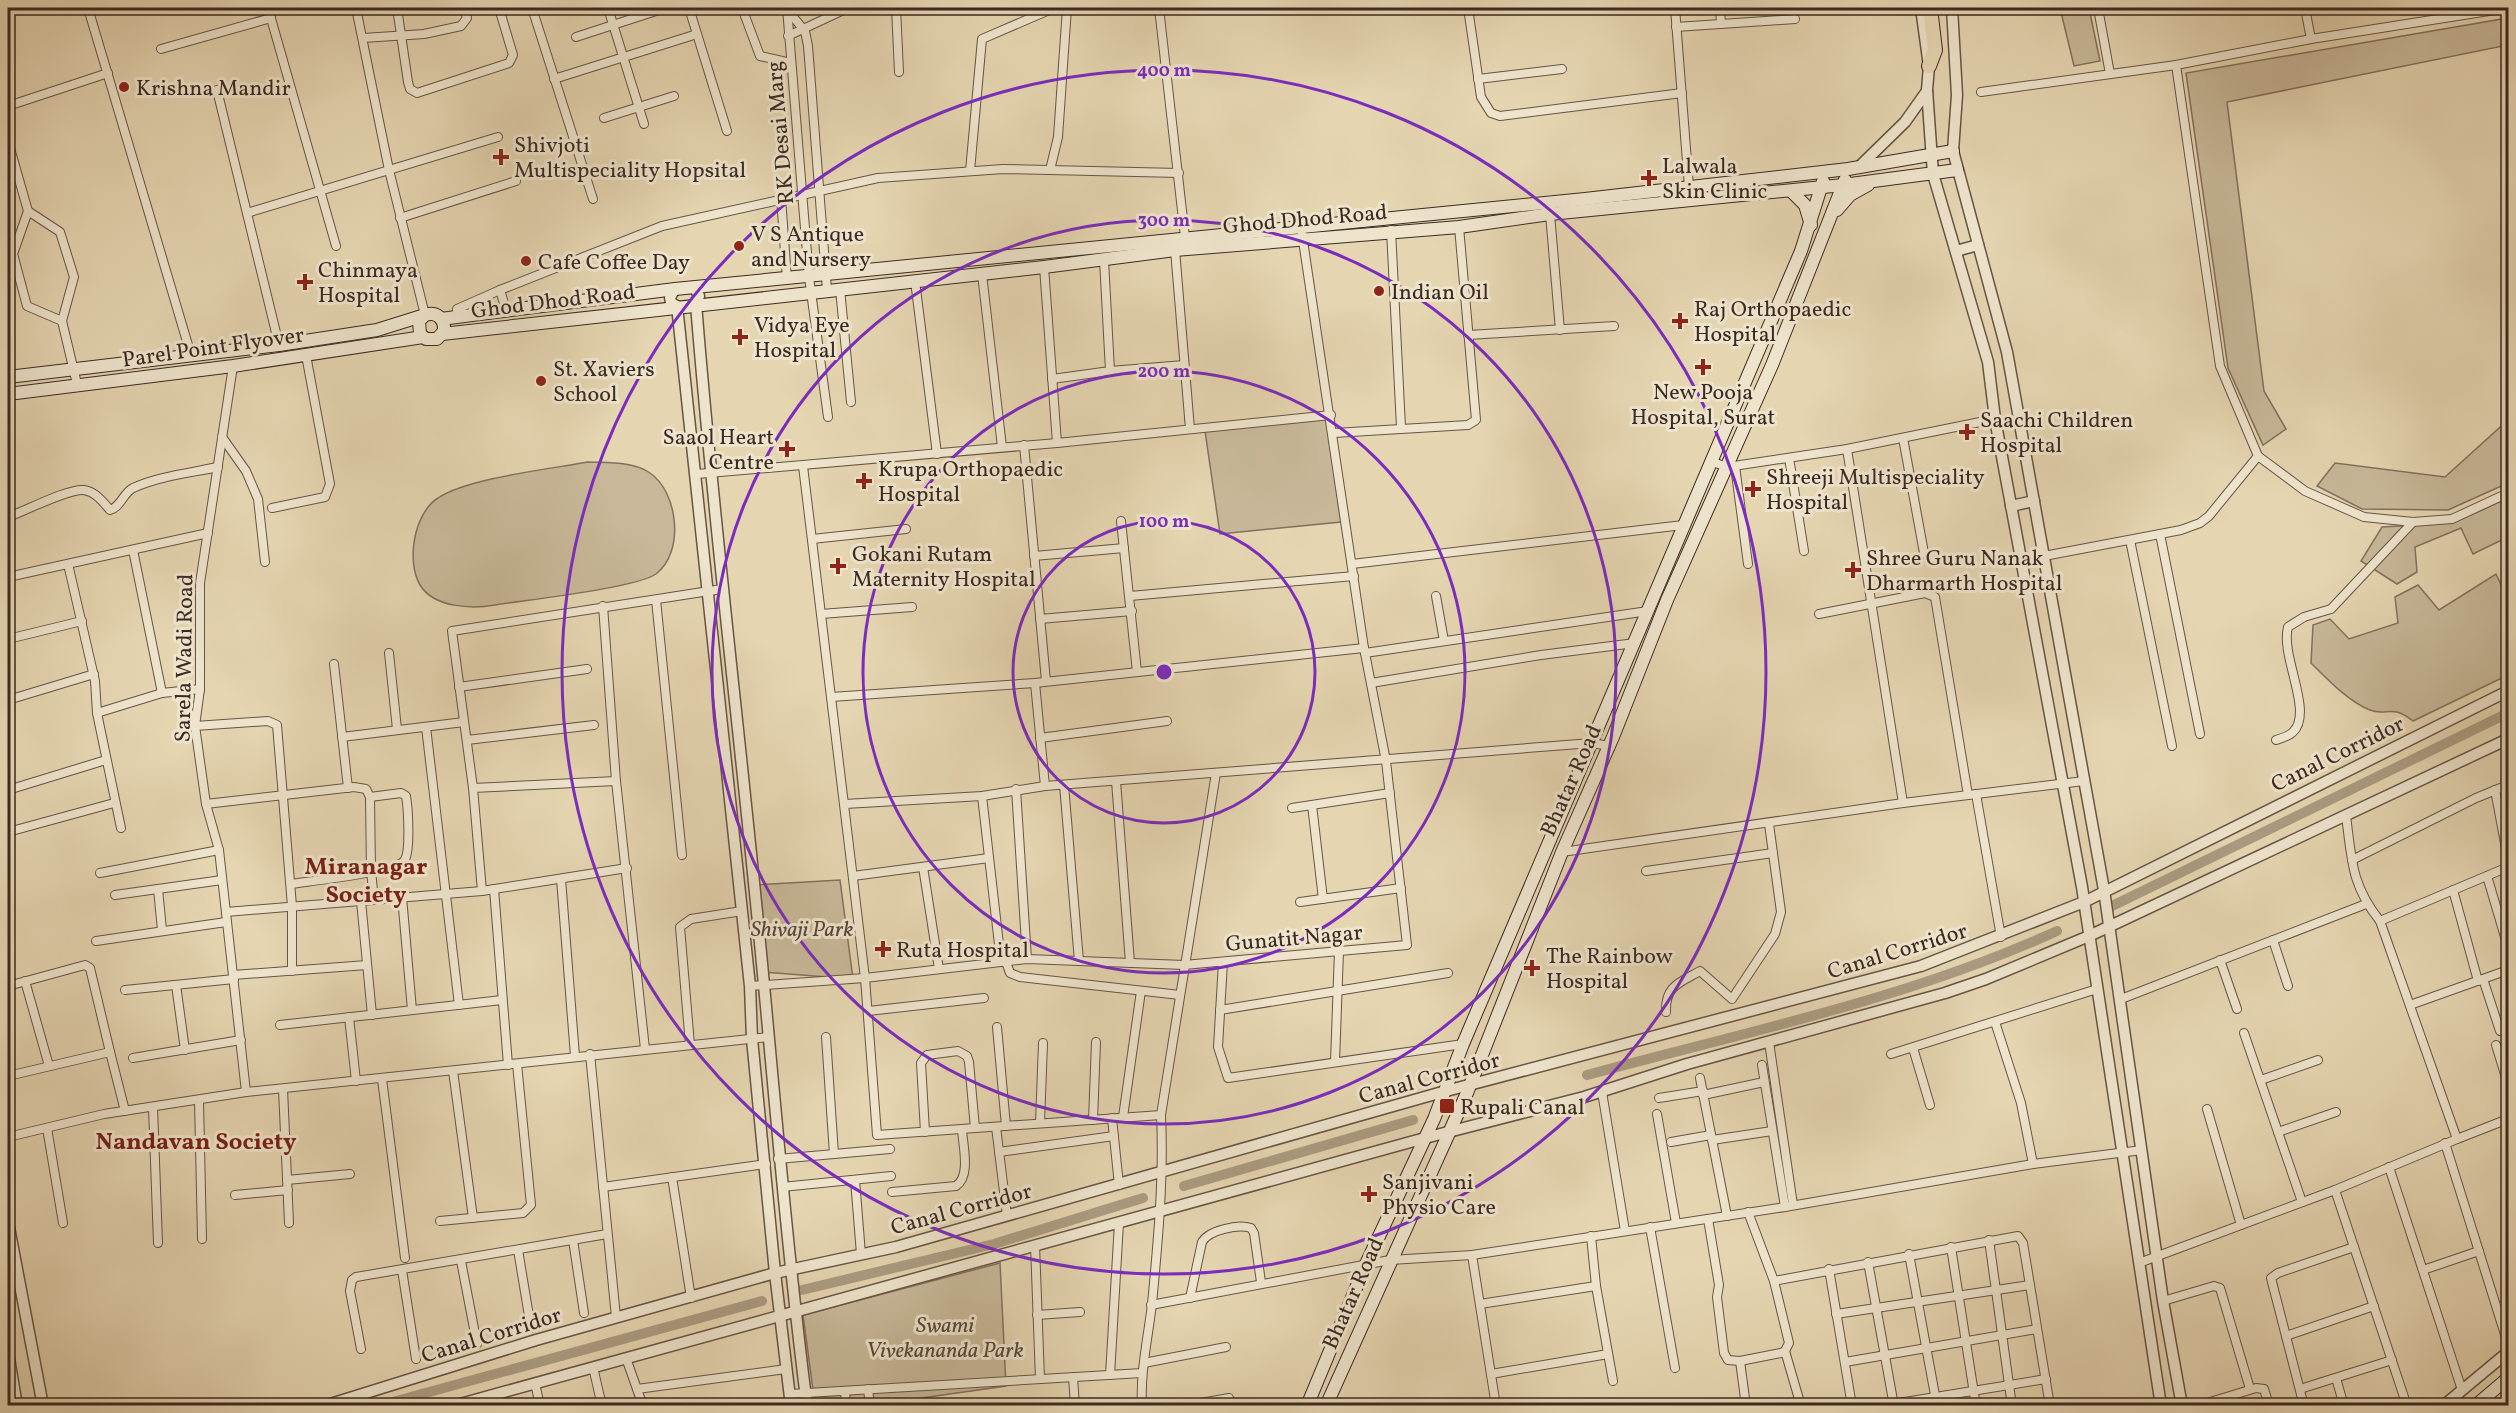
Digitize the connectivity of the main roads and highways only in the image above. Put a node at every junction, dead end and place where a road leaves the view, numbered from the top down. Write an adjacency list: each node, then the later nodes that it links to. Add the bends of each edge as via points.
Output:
1 (1930, 8): 2 (highway, via 1935,50)
2 (1929, 66)
3 (1953, 151): 4 (main road)
4 (1854, 168): 6 (main road); 8 (main road, Bhatar Road)
5 (1957, 170): 7 (main road, Ghod Dhod Road)
6 (1825, 171): 9 (main road); 14 (main road, via 675,290)
7 (1880, 181): 8 (main road, Ghod Dhod Road); 11 (main road, via 1850,195)
8 (1843, 185): 9 (main road, Ghod Dhod Road); 11 (main road, Bhatar Road)
9 (1822, 187): 10 (main road, Ghod Dhod Road); 12 (main road)
10 (1791, 191): 12 (main road, via 1805,205); 15 (main road, Ghod Dhod Road, via 1550,214 1459,227 1175,250)
11 (1826, 223): 22 (main road, Bhatar Road, via 1731,467 1667,600 1470,1085)
12 (1811, 227): 21 (main road, via 1446,1091 1366,1264)
13 (425, 315): 14 (main road, Ghod Dhod Road, via 434,314); 16 (main road, via 418,326); 17 (main road, via 377,330 279,345)
14 (441, 319): 15 (main road, Ghod Dhod Road)
15 (442, 334): 16 (main road, Ghod Dhod Road, via 433,340)
16 (423, 337): 18 (main road, Parel Point Flyover)
17 (8, 377)
18 (8, 394)
19 (2508, 1378): 23 (main road)
20 (2508, 1400): 24 (main road)
21 (1307, 1406)
22 (1326, 1406)
23 (2475, 1406)
24 (2502, 1406)

